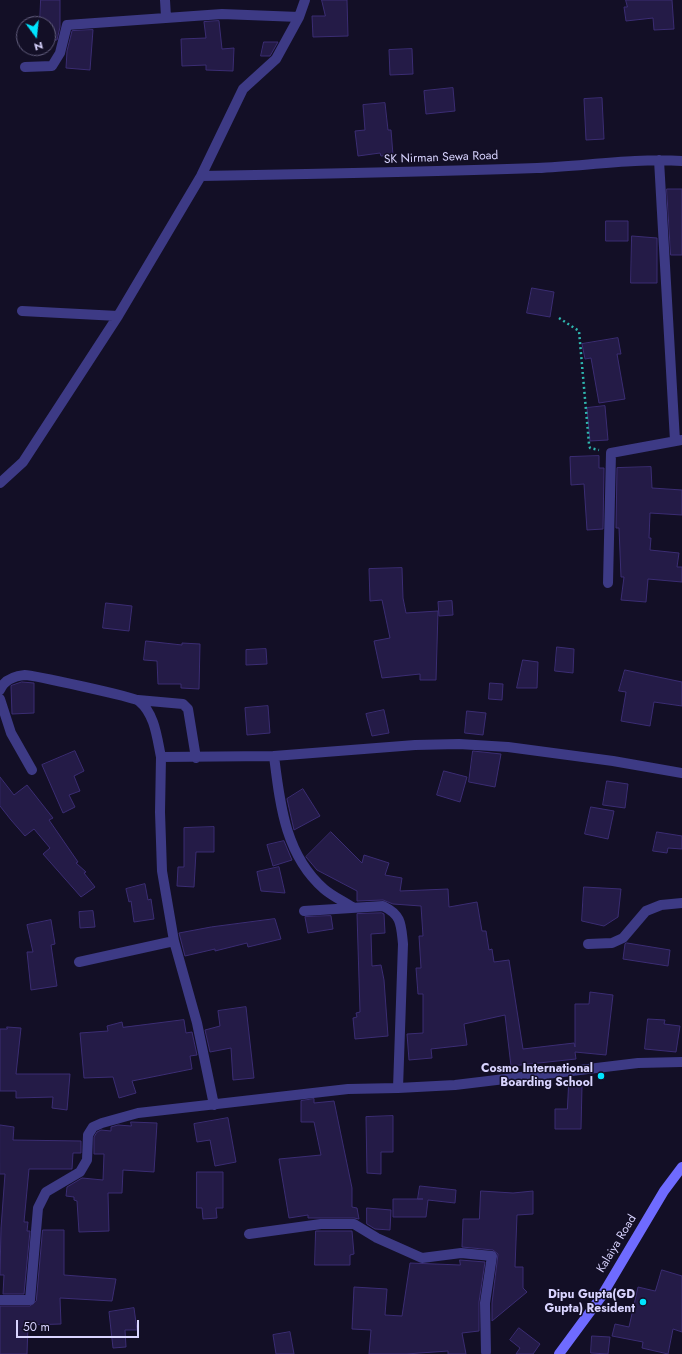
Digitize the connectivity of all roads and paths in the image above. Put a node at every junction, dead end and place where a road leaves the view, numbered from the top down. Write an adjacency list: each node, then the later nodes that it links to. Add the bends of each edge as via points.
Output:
1 (165, 0): 4 (street)
2 (305, 0): 3 (street)
3 (299, 17): 4 (street, via 222,14); 8 (street, via 276,59 243,89)
4 (166, 18): 5 (street, via 67,25 60,53 52,66)
5 (25, 67)
6 (659, 160): 7 (street, SK Nirman Sewa Road); 8 (street, SK Nirman Sewa Road, via 535,168 364,174); 12 (street)
7 (682, 161)
8 (201, 176): 10 (street)
9 (22, 311): 10 (street)
10 (118, 316): 14 (street, via 23,462)
11 (559, 318): 13 (path, via 579,331 590,448)
12 (679, 441): 13 (street)
13 (611, 453): 15 (street)
14 (0, 483)
15 (608, 583)
16 (0, 690): 18 (street, via 2,684 26,675)
17 (0, 699): 22 (street, via 11,733)
18 (138, 700): 20 (street, via 148,710 155,726); 21 (street, via 183,704 188,709)
19 (274, 756): 21 (street); 23 (street, via 459,744 613,761); 25 (street, via 282,812 302,865 324,889)
20 (161, 757): 21 (street); 27 (street, via 162,871)
21 (196, 758)
22 (32, 770)
23 (682, 773)
24 (682, 904): 28 (street, via 661,905 646,911 623,938 612,943)
25 (352, 908): 26 (street); 31 (street, via 383,906 394,911 401,923 403,944)
26 (304, 911)
27 (174, 941): 29 (street); 32 (street, via 197,1023)
28 (588, 944)
29 (79, 962)
30 (682, 1062): 31 (street, via 638,1063)
31 (398, 1088): 32 (street, via 348,1089)
32 (214, 1105): 35 (street, via 138,1113 94,1127 88,1135 87,1160 80,1172 46,1192 38,1208 30,1300)
33 (682, 1167): 37 (main road, Kalaiya Road, via 664,1191 601,1297)
34 (249, 1234): 36 (street, via 321,1224 354,1224 377,1238 422,1258 462,1253 492,1256 485,1303)
35 (0, 1300)
36 (486, 1353)
37 (559, 1354)

